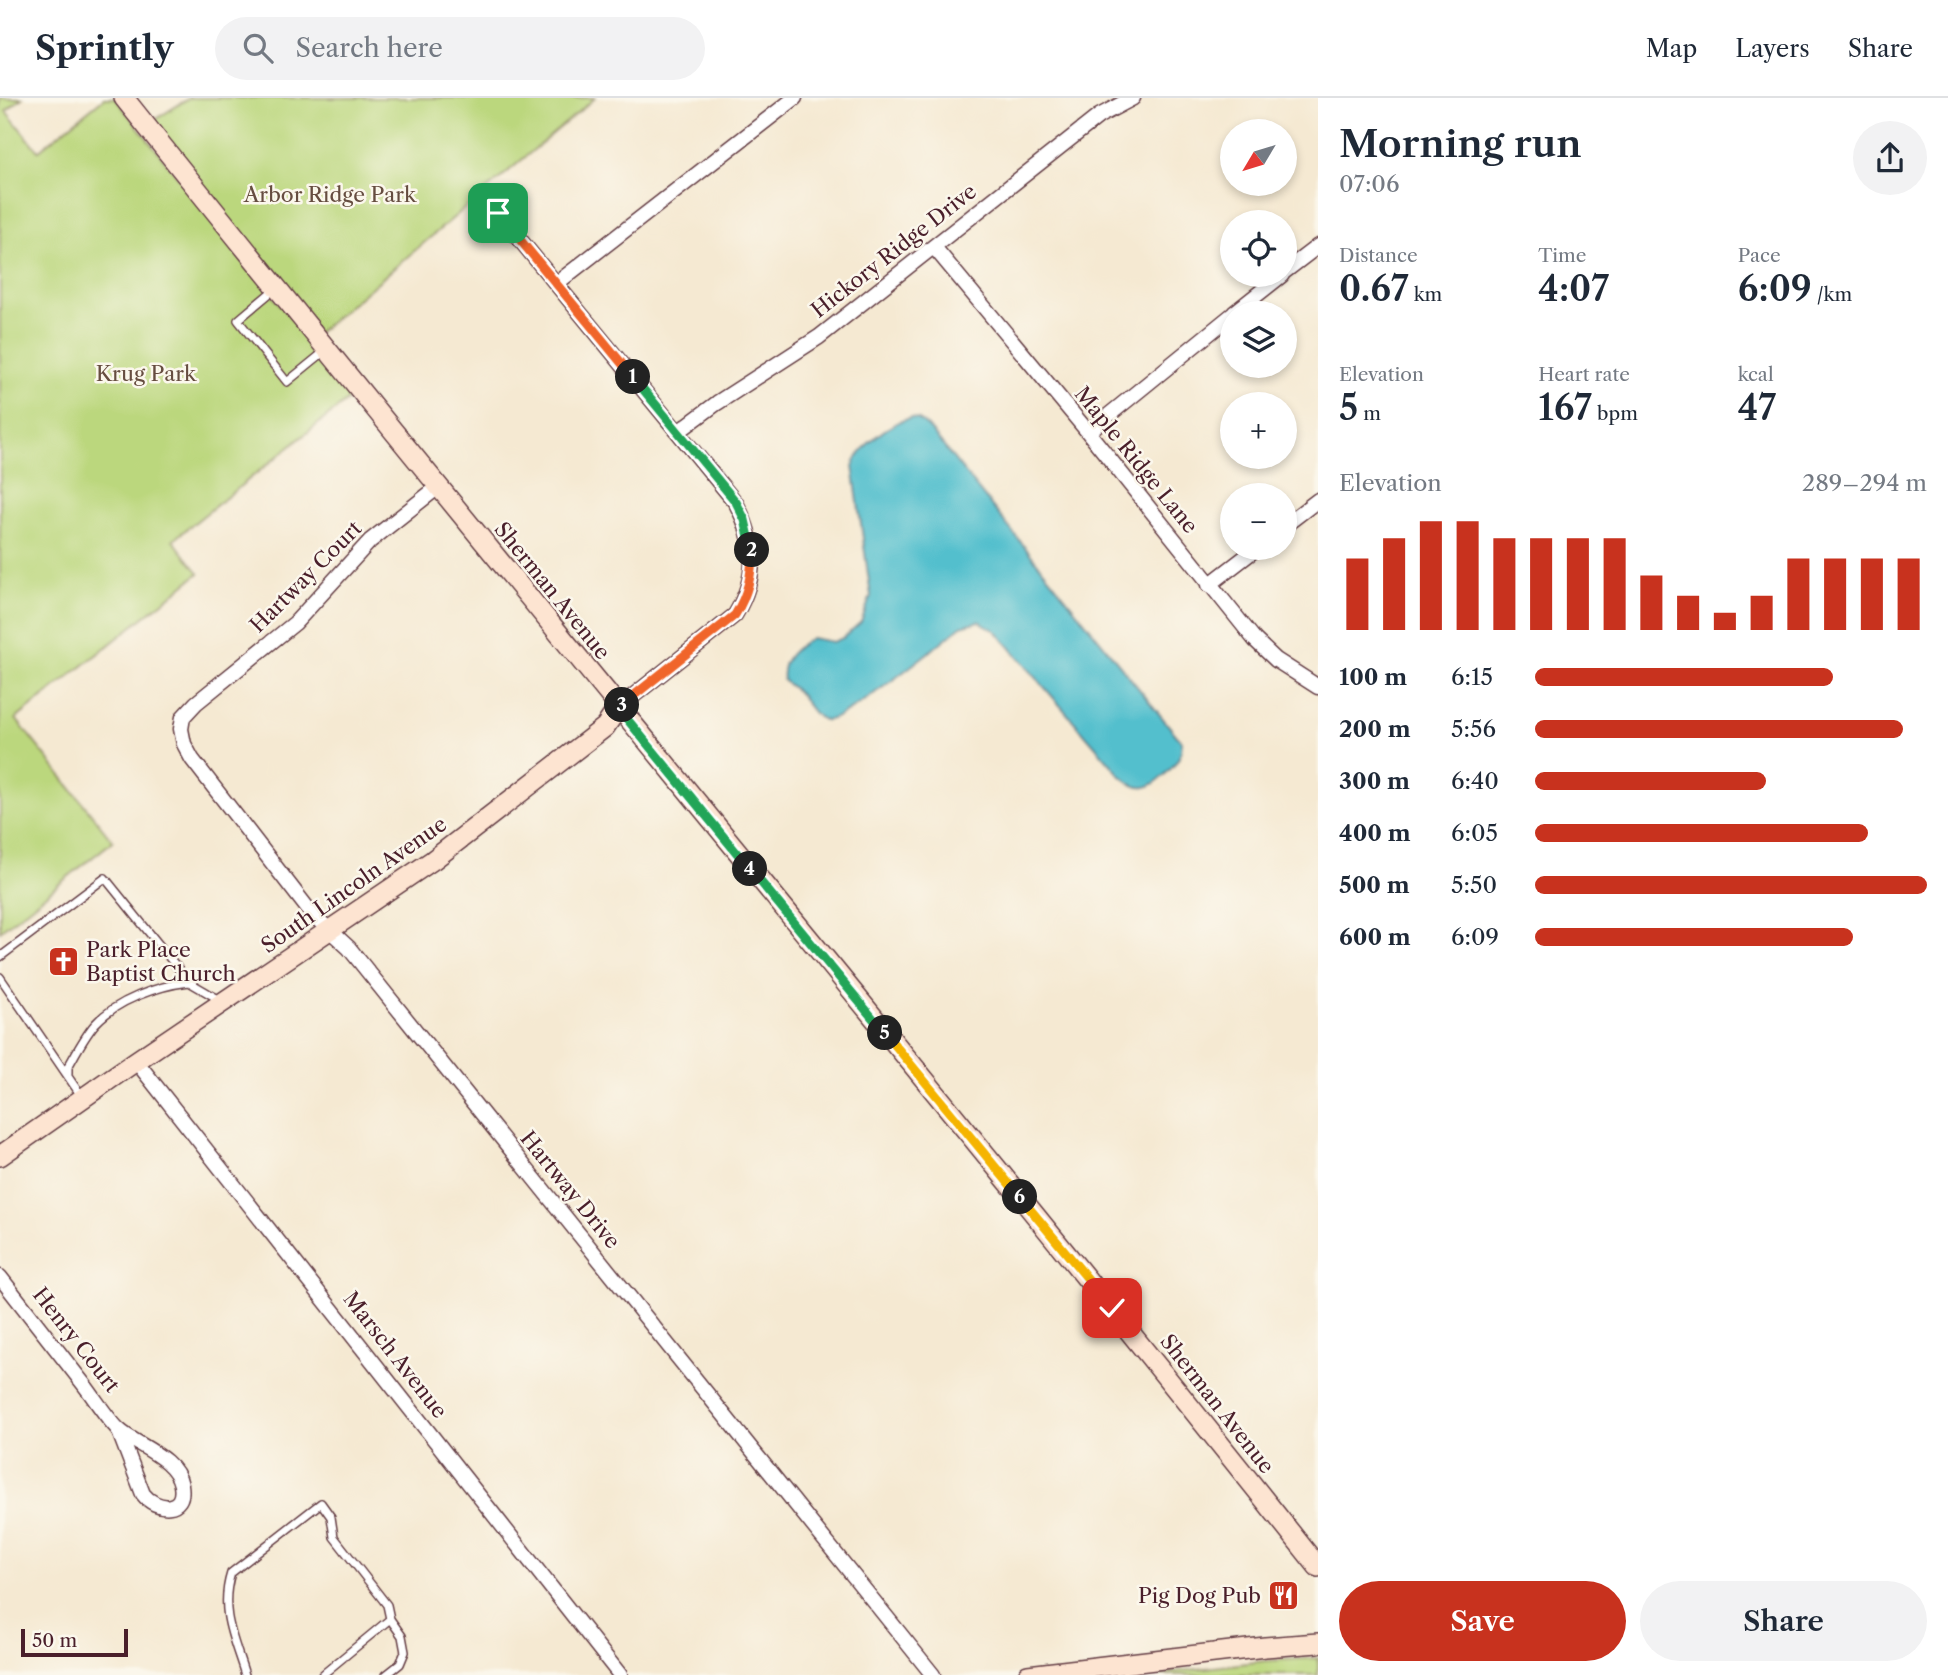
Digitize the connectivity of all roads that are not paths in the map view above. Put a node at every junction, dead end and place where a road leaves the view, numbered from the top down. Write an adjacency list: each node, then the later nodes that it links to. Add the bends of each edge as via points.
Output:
1 (124, 98): 10 (street, Sherman Avenue)
2 (795, 98): 8 (street)
3 (1133, 98): 6 (street, Hickory Ridge Drive, via 1098,117)
4 (498, 213): 8 (street)
5 (1318, 246): 7 (street)
6 (934, 247): 14 (street, Hickory Ridge Drive, via 819,337); 15 (street, Maple Ridge Lane)
7 (1297, 263)
8 (557, 284): 14 (street)
9 (1267, 287): 11 (street)
10 (276, 288): 13 (street, Sherman Avenue); 13 (lane, via 238,320 287,382)
11 (1249, 301)
12 (1220, 325): 15 (street)
13 (327, 350): 16 (street, Sherman Avenue)
14 (678, 432): 22 (street, via 736,502 750,534 752,572 746,597 735,615)
15 (1088, 432): 20 (street, Maple Ridge Lane)
16 (438, 487): 22 (street, Sherman Avenue); 23 (street, Hartway Court, via 356,554 295,623 197,703 183,717)
17 (1318, 500): 18 (street)
18 (1297, 516)
19 (1241, 560): 20 (street)
20 (1209, 585): 21 (street, Maple Ridge Lane, via 1265,649)
21 (1318, 687)
22 (618, 708): 24 (street, South Lincoln Avenue, via 605,727 433,860); 35 (street, Sherman Avenue, via 1112,1308)
23 (181, 729): 24 (street, Hartway Drive, via 192,759 312,914)
24 (330, 930): 28 (street, South Lincoln Avenue); 43 (street, Hartway Drive)
25 (0, 957): 27 (lane, via 104,878)
26 (0, 977): 30 (lane)
27 (189, 982): 28 (lane); 30 (lane, via 168,984 106,1013 68,1067)
28 (224, 1002): 29 (street, South Lincoln Avenue)
29 (136, 1060): 31 (street, South Lincoln Avenue); 42 (street, Marsch Avenue)
30 (68, 1074): 31 (lane)
31 (83, 1098): 32 (street, South Lincoln Avenue)
32 (0, 1156)
33 (0, 1277): 34 (street, Henry Court)
34 (118, 1429): 34 (street, Henry Court, via 149,1502 166,1507 176,1503 181,1484 173,1469)
35 (1318, 1567)
36 (390, 1619): 39 (lane, via 387,1605 334,1537 331,1517 321,1503 232,1573 226,1613); 40 (lane); 41 (lane, via 402,1636 405,1652 400,1664)
37 (1318, 1643): 38 (street)
38 (1049, 1674): 44 (street)
39 (245, 1675)
40 (322, 1675)
41 (386, 1675)
42 (620, 1675)
43 (933, 1675)
44 (1028, 1675)

